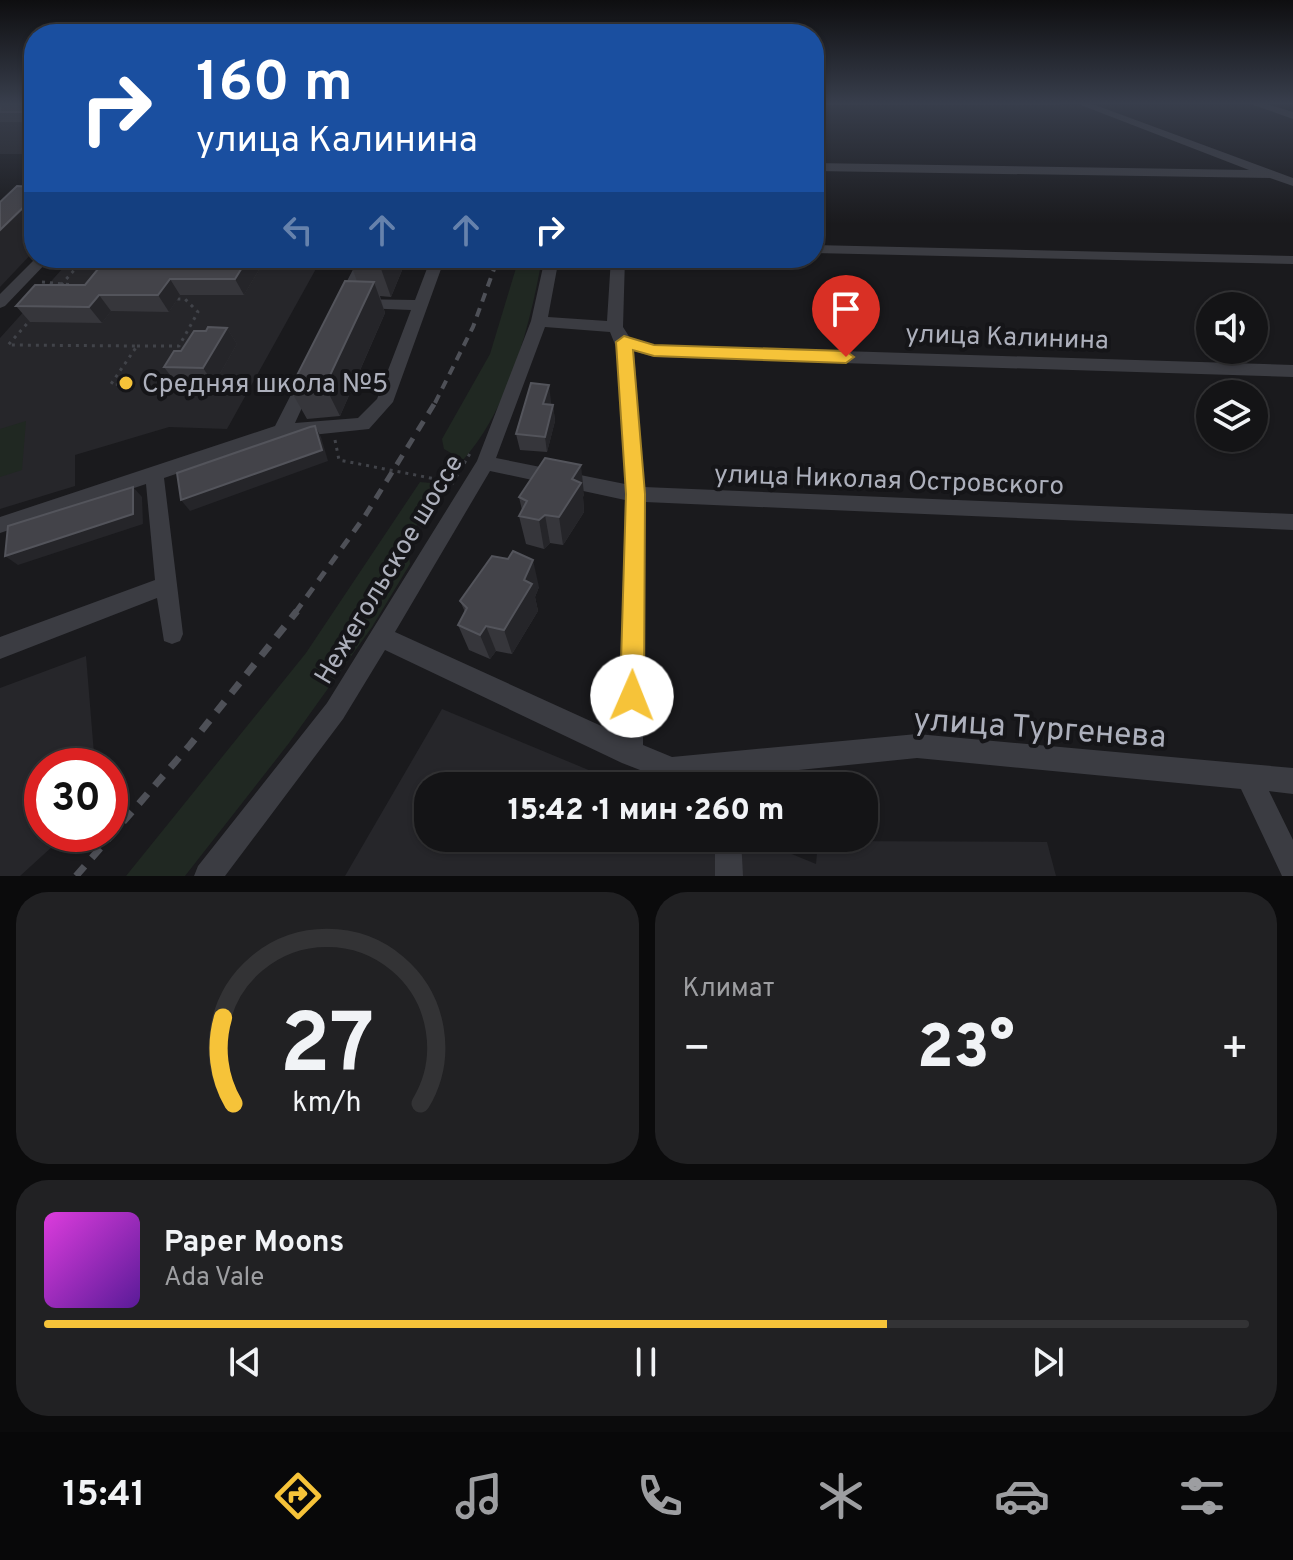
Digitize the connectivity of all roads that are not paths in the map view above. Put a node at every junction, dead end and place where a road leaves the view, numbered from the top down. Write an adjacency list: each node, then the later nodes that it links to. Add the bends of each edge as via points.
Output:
1 (1188, 143): 3 (street)
2 (824, 167): 3 (street)
3 (1271, 174): 4 (street)
4 (1293, 182)
5 (824, 249): 6 (street)
6 (1293, 260)
7 (34, 268): 12 (street)
8 (361, 268): 13 (street, via 340,311)
9 (434, 268): 13 (street)
10 (550, 268): 14 (street, Нежегольское шоссе)
11 (618, 268): 15 (street)
12 (0, 303)
13 (420, 305): 18 (street, via 384,402 363,424)
14 (539, 321): 15 (street, улица Калинина); 19 (street, Нежегольское шоссе)
15 (620, 334): 17 (street, улица Калинина, via 654,351); 21 (street)
16 (316, 360): 18 (street)
17 (1293, 371)
18 (282, 431): 20 (street)
19 (479, 456): 21 (street, улица Николая Островского); 26 (street, Нежегольское шоссе)
20 (154, 474): 23 (street); 24 (street)
21 (635, 494): 22 (street, улица Николая Островского); 28 (street)
22 (1293, 522)
23 (0, 525)
24 (167, 585): 25 (street); 27 (street)
25 (172, 634)
26 (381, 637): 28 (street, улица Тургенева); 35 (street, Нежегольское шоссе, via 335,711)
27 (0, 648)
28 (631, 754): 29 (street, улица Тургенева, via 671,770)
29 (694, 772)
30 (748, 772): 31 (street, улица Тургенева, via 917,746)
31 (1249, 777): 32 (street, улица Тургенева); 34 (street)
32 (1293, 781)
33 (728, 852): 36 (street)
34 (1293, 869)
35 (208, 876)
36 (729, 876)

